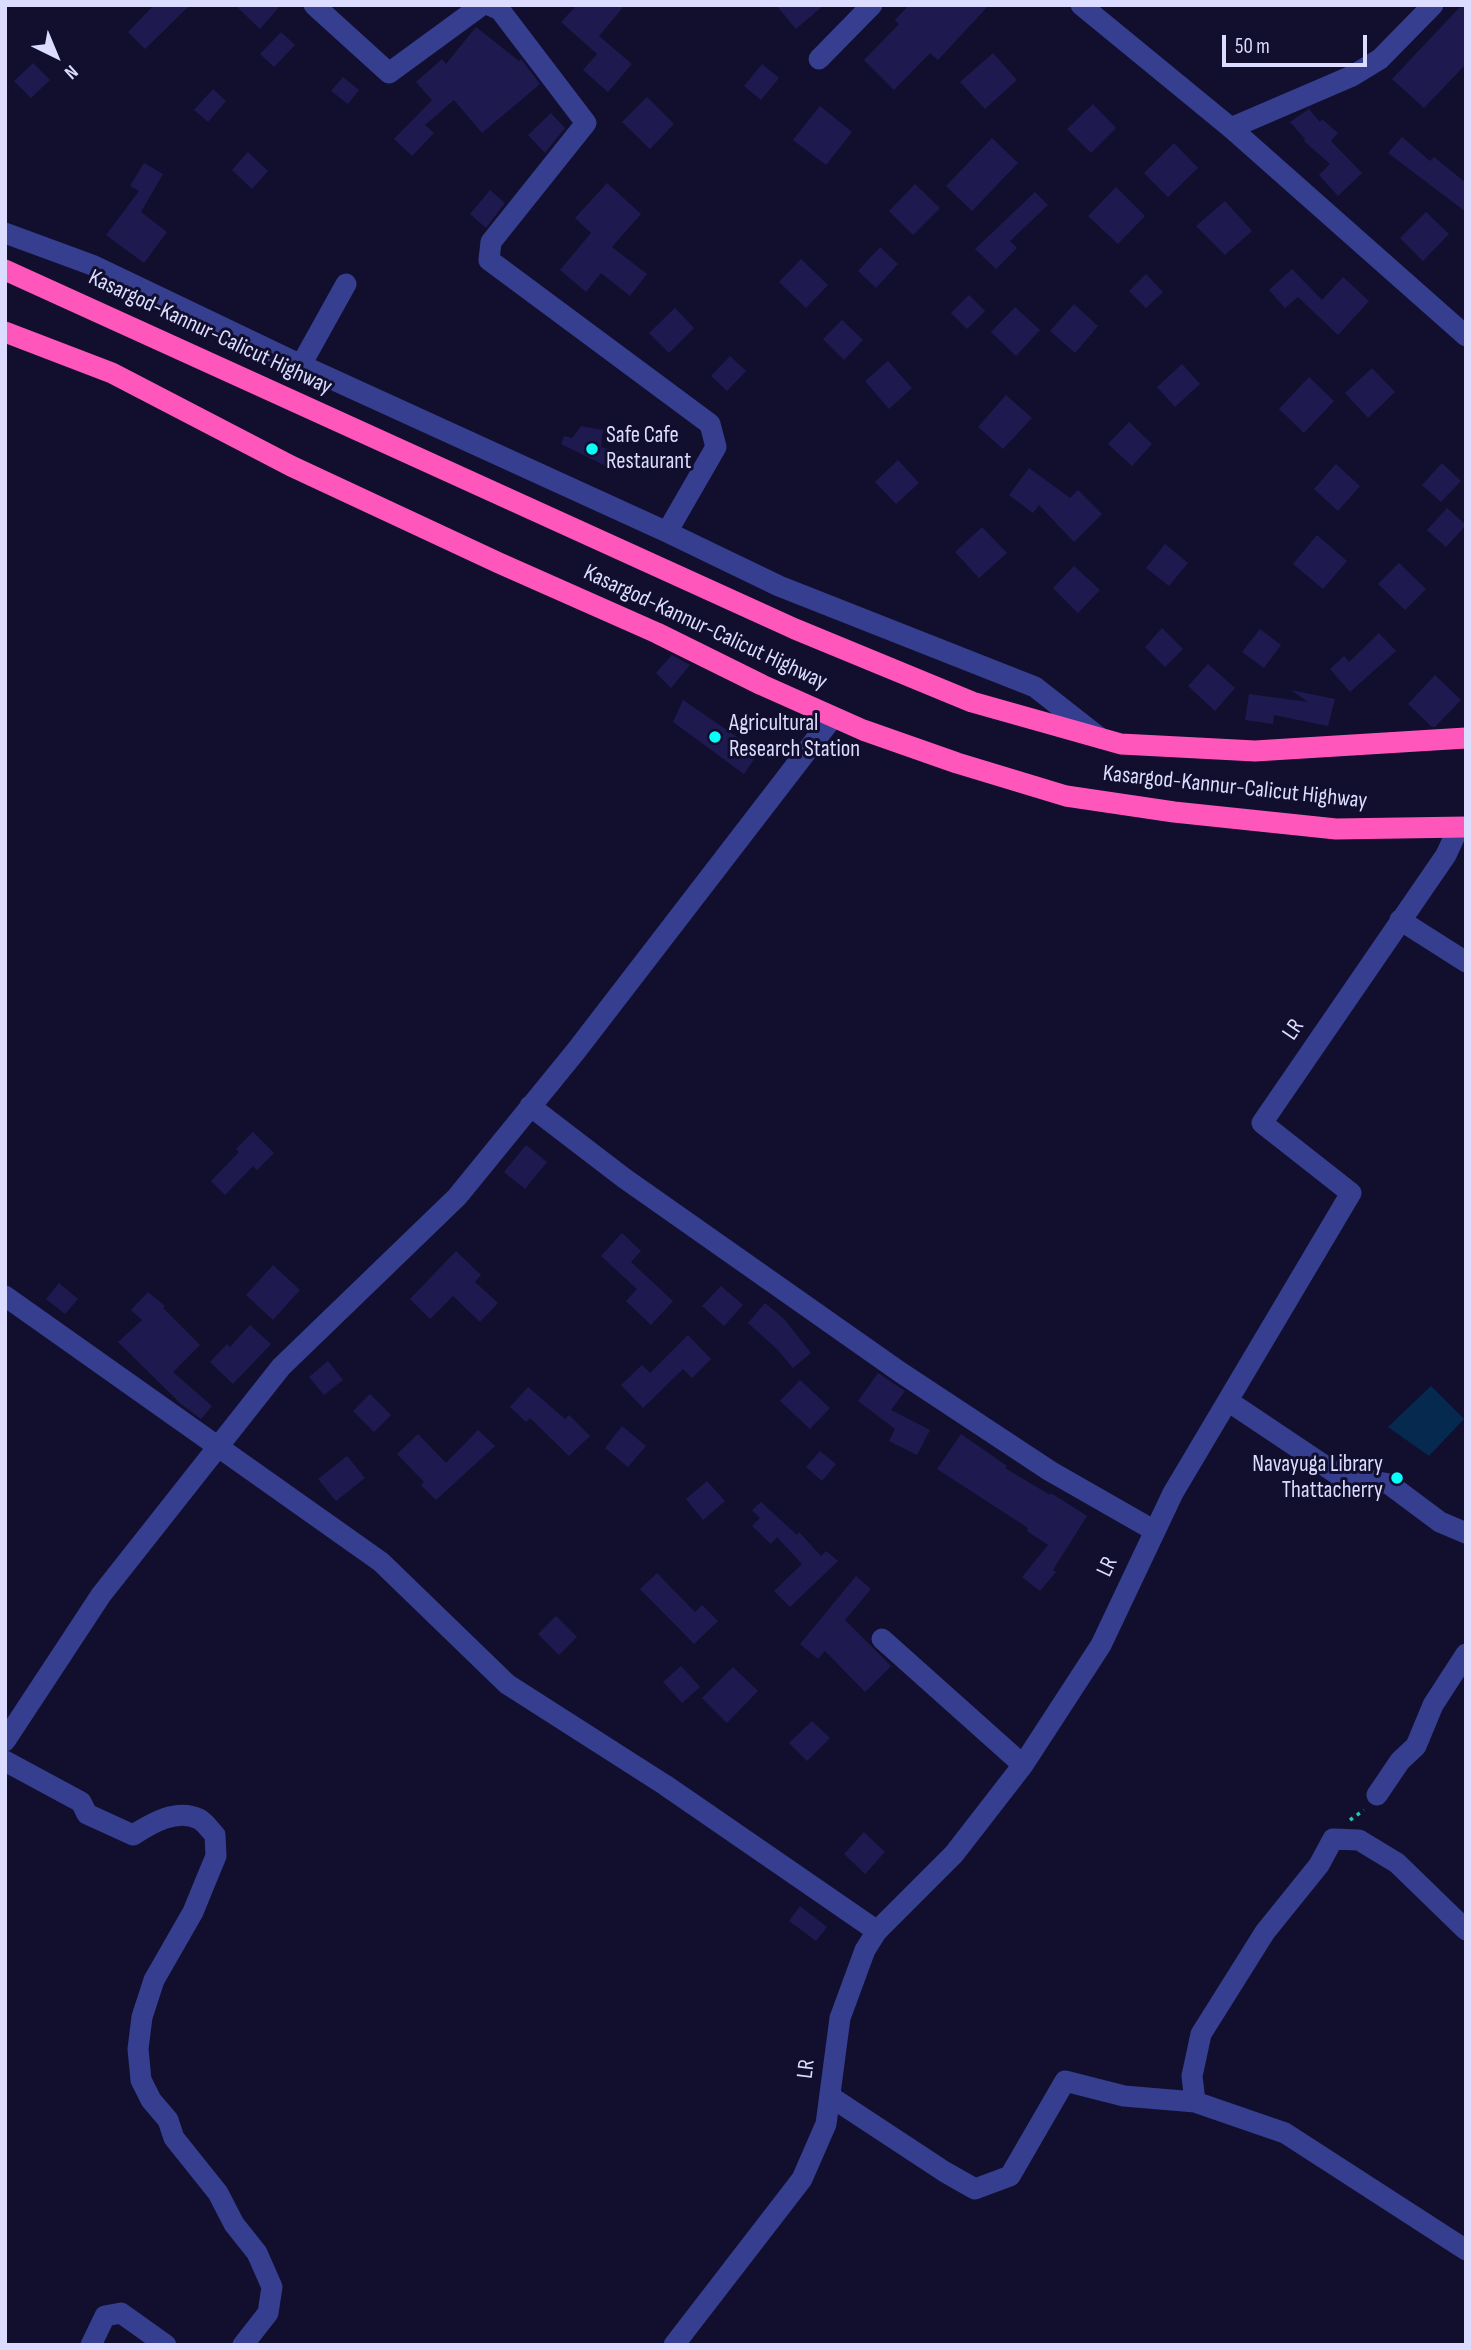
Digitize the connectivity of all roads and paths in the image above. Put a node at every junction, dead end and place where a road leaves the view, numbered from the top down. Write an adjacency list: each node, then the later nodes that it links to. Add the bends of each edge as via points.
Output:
1 (314, 5): 2 (street, via 389,73)
2 (482, 5)
3 (489, 5): 15 (street, via 500,10 586,123 491,242 489,260 710,424 716,447)
4 (872, 5): 7 (street)
5 (1081, 5): 8 (street)
6 (1433, 5): 8 (street, via 1380,59 1352,76)
7 (819, 59)
8 (1231, 128): 13 (street)
9 (5, 233): 14 (street, via 92,265)
10 (5, 270): 17 (highway, Kasargod-Kannur-Calicut Highway, via 795,629 972,702)
11 (346, 284): 14 (street)
12 (5, 332): 16 (highway, Kasargod-Kannur-Calicut Highway, via 112,373 304,471)
13 (1466, 336)
14 (301, 365): 15 (street)
15 (667, 532): 17 (street, via 779,586 1035,687)
16 (834, 717): 19 (highway, Kasargod-Kannur-Calicut Highway, via 957,763 1066,796 1336,829); 22 (street)
17 (1100, 738): 18 (highway, Kasargod-Kannur-Calicut Highway, via 1122,744 1255,751)
18 (1466, 738)
19 (1462, 828): 20 (street, LR)
20 (1400, 920): 21 (street); 24 (street, LR, via 1262,1123 1351,1193)
21 (1466, 962)
22 (530, 1106): 25 (street, via 457,1197 281,1367); 26 (street, via 624,1178 900,1372 1050,1471)
23 (5, 1296): 25 (street)
24 (1228, 1401): 26 (street, LR); 27 (street, via 1336,1474 1389,1484 1440,1522)
25 (217, 1446): 30 (street, via 101,1595); 36 (street, via 381,1562 507,1684 665,1785)
26 (1155, 1531): 32 (street, LR, via 1101,1645)
27 (1466, 1532)
28 (882, 1639): 32 (street)
29 (1466, 1654): 33 (street, via 1433,1704 1416,1745)
30 (5, 1741)
31 (5, 1761): 42 (street, via 81,1802 87,1814 133,1835 178,1814 200,1819 215,1835 216,1856 193,1912 154,1980 138,2049 141,2080 151,2100 168,2120 174,2138 219,2193 234,2224 257,2253 272,2287 268,2313)
32 (1023, 1765): 36 (street, LR, via 954,1854)
33 (1377, 1795): 34 (path)
34 (1333, 1839): 35 (street, via 1359,1840 1397,1863); 38 (street, via 1319,1865 1265,1932 1201,2034 1192,2076)
35 (1466, 1930)
36 (877, 1931): 37 (street, LR, via 840,2018)
37 (831, 2097): 38 (street, via 975,2189 1010,2176 1065,2081 1125,2096); 43 (street, LR, via 826,2124 802,2179)
38 (1195, 2102): 39 (street, via 1285,2133)
39 (1466, 2250)
40 (91, 2345): 41 (street, via 105,2316 121,2313)
41 (166, 2345)
42 (243, 2345)
43 (674, 2345)

